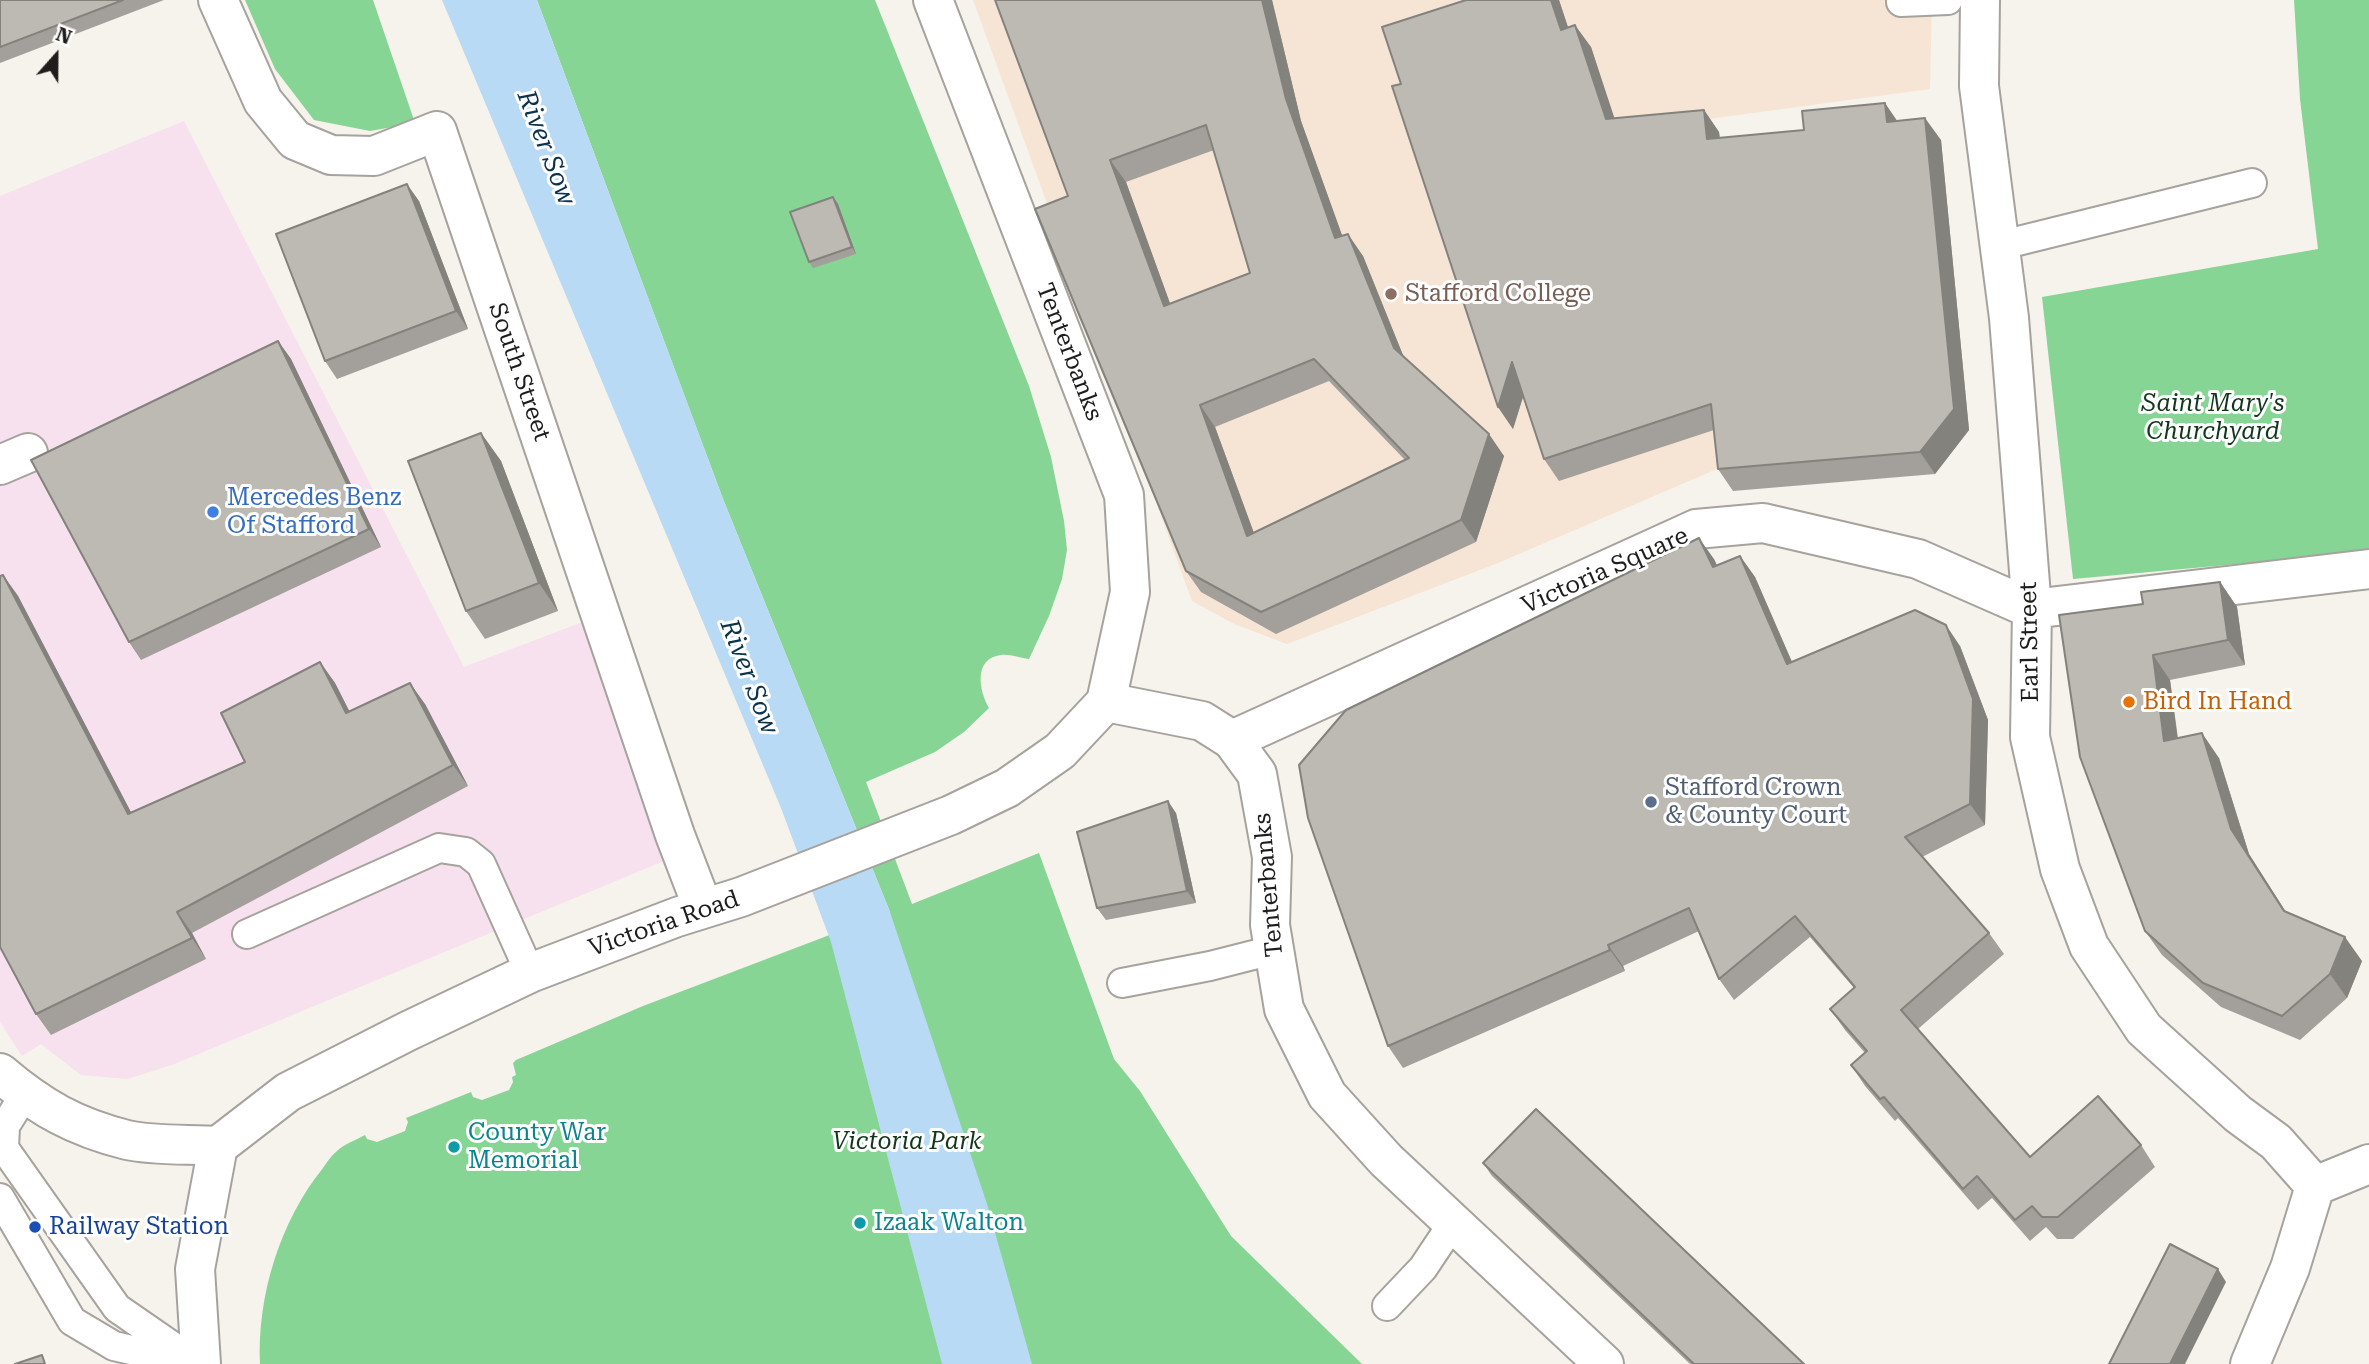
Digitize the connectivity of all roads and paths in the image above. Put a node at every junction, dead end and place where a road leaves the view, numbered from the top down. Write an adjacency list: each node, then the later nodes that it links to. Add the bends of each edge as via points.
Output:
1 (218, 0): 12 (main road, South Street, via 263,101 295,141 331,155 374,156 437,131)
2 (933, 0): 10 (main road, Tenterbanks, via 1124,495 1130,592)
3 (1948, 0): 5 (lane)
4 (1980, 0): 7 (main road, Earl Street, via 1979,86)
5 (1901, 2)
6 (2252, 183): 7 (lane)
7 (1998, 246): 9 (main road, Earl Street, via 2009,318)
8 (2369, 569): 9 (main road)
9 (2032, 609): 11 (main road, Victoria Square, via 1918,559 1763,523 1696,529); 20 (main road, Earl Street, via 2030,737 2060,869 2089,946 2144,1029 2276,1142)
10 (1106, 702): 11 (main road, Tenterbanks, via 1202,721); 12 (main road, Victoria Road, via 1060,751 1007,788 951,815)
11 (1232, 740): 14 (main road, Tenterbanks, via 1256,774 1272,857)
12 (703, 908): 15 (main road, Victoria Road)
13 (247, 934): 15 (lane, via 439,848 466,852 481,864)
14 (1273, 950): 16 (lane); 22 (main road, Tenterbanks, via 1284,1009 1327,1096)
15 (530, 973): 18 (main road, Victoria Road, via 288,1092)
16 (1122, 983)
17 (12, 1084): 18 (main road, via 62,1118 129,1140); 25 (lane, via 4,1148 117,1308)
18 (218, 1146): 25 (main road, via 195,1269)
19 (2369, 1164): 20 (main road)
20 (2315, 1186): 27 (main road, via 2291,1269)
21 (0, 1198): 24 (lane, via 72,1321 114,1346)
22 (1453, 1223): 23 (lane, via 1423,1268); 26 (main road, Tenterbanks)
23 (1387, 1306)
24 (191, 1364)
25 (200, 1364)
26 (1604, 1364)
27 (2250, 1364)

